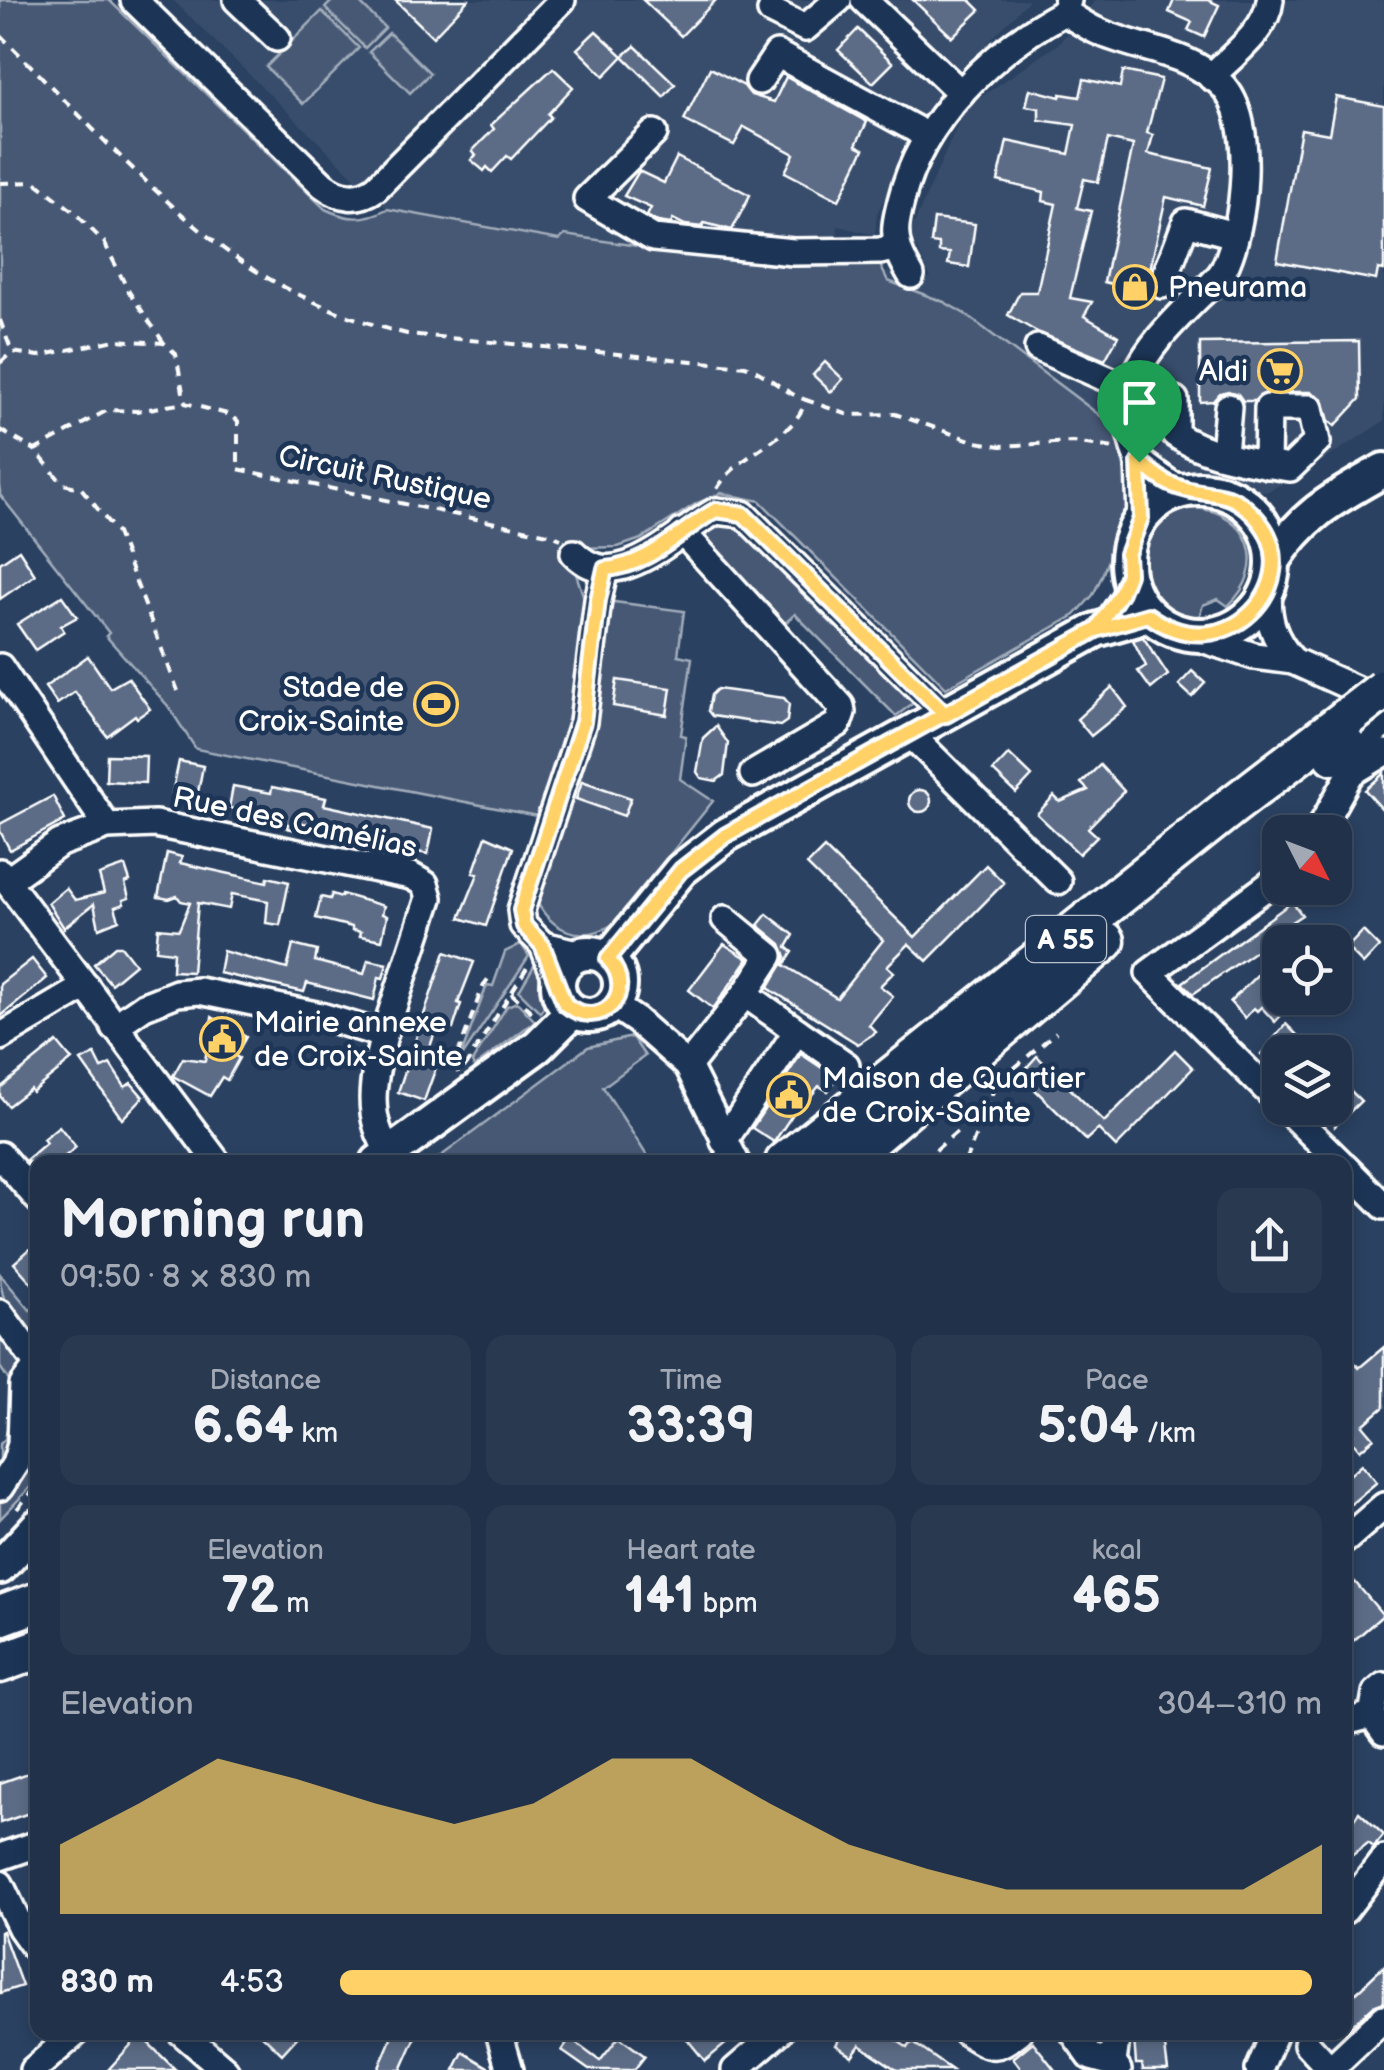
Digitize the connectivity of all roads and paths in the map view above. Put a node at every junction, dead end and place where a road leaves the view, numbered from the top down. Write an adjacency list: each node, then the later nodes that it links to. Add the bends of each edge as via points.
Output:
1 (134, 0): 3 (street, via 323,185 349,197 376,188)
2 (236, 0): 10 (street)
3 (562, 0)
4 (838, 0): 8 (street, via 805,28)
5 (864, 0): 13 (street)
6 (1270, 0): 11 (street, via 1262,25)
7 (1066, 6): 11 (street, via 1096,31 1194,62); 13 (street, via 1026,32)
8 (771, 12)
9 (0, 35): 27 (path, via 217,244 317,303 406,334 744,366)
10 (277, 38)
11 (1211, 77): 17 (street, via 1236,104 1244,128)
12 (759, 81): 15 (street, via 777,54)
13 (961, 94): 15 (street)
14 (654, 134): 18 (street, via 588,199 653,238 793,252)
15 (925, 137): 18 (street, via 905,185 895,226)
16 (0, 182): 22 (path, via 34,182 72,210 104,242)
17 (1234, 235): 20 (street, via 1186,222); 26 (street, via 1224,270 1154,340)
18 (898, 247): 19 (street)
19 (911, 275)
20 (1162, 286)
21 (0, 320): 24 (path)
22 (164, 343): 24 (path, via 114,340 39,356); 28 (path, via 176,354)
23 (1038, 348): 26 (street)
24 (12, 352): 25 (path)
25 (0, 363)
26 (1130, 389): 32 (street); 33 (street, via 1175,400 1175,434)
27 (806, 400): 32 (path, via 848,415 894,414 976,442 1073,442); 37 (path, via 788,429 734,467)
28 (185, 403): 31 (path, via 108,410); 42 (path, Circuit Rustique, via 238,421 238,469 548,534)
29 (1228, 407): 33 (street)
30 (0, 430): 31 (path)
31 (35, 450): 52 (path, via 64,484 81,488 117,533)
32 (1130, 454): 36 (street, via 1172,485); 40 (street)
33 (1224, 454): 34 (street)
34 (1267, 465)
35 (1384, 470): 39 (main road)
36 (1192, 490): 38 (main road, via 1228,494); 40 (main road, via 1172,494)
37 (715, 498)
38 (1242, 503): 39 (main road, via 1282,512); 45 (main road, via 1270,543)
39 (1318, 507): 45 (main road, via 1291,535)
40 (1141, 518): 44 (main road, via 1127,554)
41 (682, 532): 43 (street, via 645,558); 53 (street, via 716,510 743,514); 56 (street, via 841,706 838,724)
42 (574, 554): 43 (street, via 589,567)
43 (605, 569): 63 (street, via 583,722 550,794 521,910)
44 (1128, 574): 46 (main road); 47 (main road)
45 (1271, 574): 48 (main road, via 1254,612 1231,628); 49 (street, via 1270,624)
46 (1148, 615): 47 (main road); 48 (main road)
47 (1096, 630): 53 (main road)
48 (1190, 635): 49 (street)
49 (1293, 661): 54 (street)
50 (0, 668): 58 (street)
51 (1384, 688): 54 (highway, A 55, bridge)
52 (178, 691)
53 (946, 715): 55 (main road)
54 (1373, 724): 57 (street); 87 (highway, A 55); 88 (highway, A 55)
55 (910, 735): 60 (street); 64 (main road, via 726,835)
56 (753, 774)
57 (1328, 815)
58 (107, 826): 59 (street, Rue des Camélias); 75 (street, Rue des Camélias, via 155,824 425,884 429,898)
59 (4, 877): 66 (street)
60 (1058, 881)
61 (1262, 890): 79 (street, via 1150,973)
62 (725, 919): 68 (street, via 770,956)
63 (539, 949): 64 (street); 67 (path); 69 (street)
64 (594, 956): 69 (main road, via 568,961 560,973); 70 (main road, via 619,976)
65 (491, 976): 67 (path, via 456,1058 460,1080)
66 (86, 986): 72 (street); 76 (street)
67 (511, 993): 71 (path)
68 (745, 994): 73 (street); 78 (street)
69 (566, 997): 70 (main road, via 594,1014); 86 (main road, via 538,1046)
70 (612, 1004): 78 (street)
71 (540, 1019)
72 (114, 1027): 75 (street, via 144,1006 199,991); 84 (street)
73 (797, 1031): 77 (street); 82 (street)
74 (1056, 1032): 80 (path, via 996,1084)
75 (384, 1035): 85 (street, via 373,1078 373,1120)
76 (0, 1036)
77 (846, 1064)
78 (688, 1066): 82 (street)
79 (1262, 1085)
80 (988, 1105): 89 (path); 90 (path)
81 (1302, 1125): 91 (street)
82 (730, 1152)
83 (0, 1155): 93 (street)
84 (212, 1155)
85 (383, 1155)
86 (388, 1155)
87 (794, 1155)
88 (851, 1155)
89 (930, 1155)
90 (968, 1155)
91 (1333, 1155)
92 (1352, 1174): 94 (street)
93 (30, 1190)
94 (1384, 1206)
95 (0, 1313): 96 (street)
96 (30, 1354)
97 (30, 1376): 98 (street, via 23,1385 21,1444)
98 (0, 1486)
99 (30, 1504): 103 (main road)
100 (1384, 1506): 102 (street)
101 (30, 1534): 104 (main road)
102 (1352, 1534)
103 (0, 1540)
104 (0, 1566)
105 (25, 1615): 106 (highway)
106 (0, 1650)
107 (30, 1651): 108 (highway)
108 (0, 1663)
109 (1384, 1686): 111 (street, via 1376,1693)
110 (1352, 1722): 111 (street)
111 (1378, 1724)
112 (30, 1847): 113 (street)
113 (0, 1857)
114 (1384, 1859): 116 (street)
115 (0, 1884): 117 (street)
116 (1352, 1901)
117 (30, 1941)
118 (1384, 2018): 135 (street)
119 (68, 2040): 130 (street)
120 (190, 2040): 131 (street)
121 (501, 2040): 132 (street)
122 (762, 2040): 133 (street)
123 (978, 2040): 124 (street, via 989,2047)
124 (1008, 2040)
125 (1079, 2040): 129 (street, via 1091,2057)
126 (1116, 2040): 129 (street)
127 (1272, 2040): 134 (street)
128 (1308, 2044): 135 (street)
129 (1116, 2067)
130 (34, 2070)
131 (225, 2070)
132 (510, 2070)
133 (736, 2070)
134 (1259, 2070)
135 (1331, 2070)

